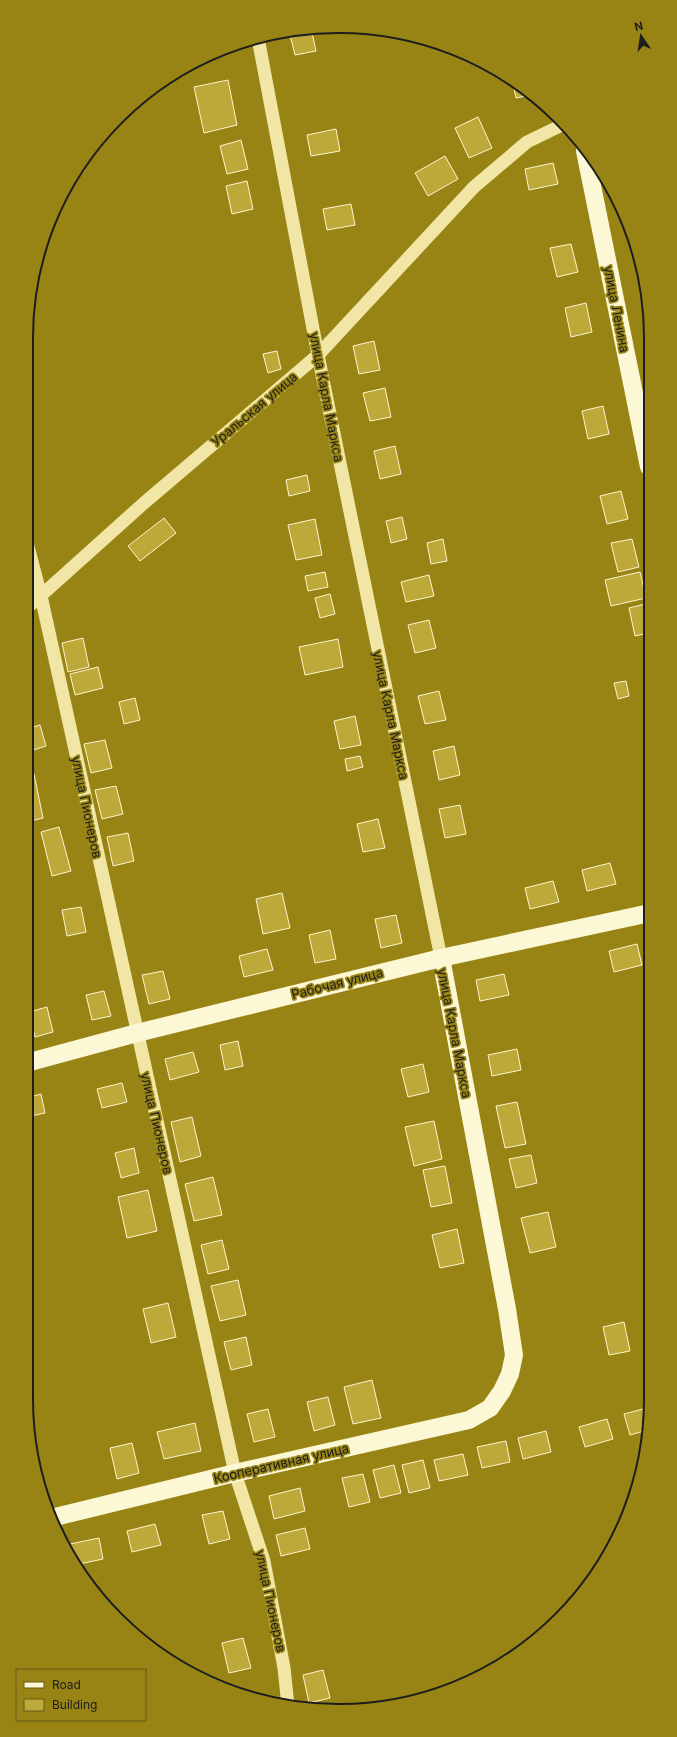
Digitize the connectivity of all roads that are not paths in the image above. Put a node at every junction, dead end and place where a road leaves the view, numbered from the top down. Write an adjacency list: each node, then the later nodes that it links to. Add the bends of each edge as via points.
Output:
1 (259, 43): 4 (street, улица Карла Маркса)
2 (559, 126): 4 (street, Уральская улица, via 527,142 474,187)
3 (587, 161): 5 (main road, улица Ленина)
4 (318, 355): 7 (street, Уральская улица, via 144,503); 10 (street, улица Карла Маркса)
5 (644, 442)
6 (33, 568): 7 (street, улица Пионеров)
7 (40, 596): 8 (street, Уральская улица); 11 (street, улица Пионеров)
8 (33, 602)
9 (644, 914): 10 (main road, Рабочая улица)
10 (441, 958): 11 (main road, Рабочая улица); 13 (main road, улица Карла Маркса, via 514,1355 510,1374)
11 (137, 1033): 12 (main road, Рабочая улица); 14 (street, улица Пионеров)
12 (33, 1061)
13 (502, 1391): 14 (main road, Кооперативная улица, via 490,1408 469,1420)
14 (235, 1473): 15 (main road, Кооперативная улица); 16 (street, улица Пионеров, via 264,1561)
15 (57, 1517)
16 (287, 1699)

